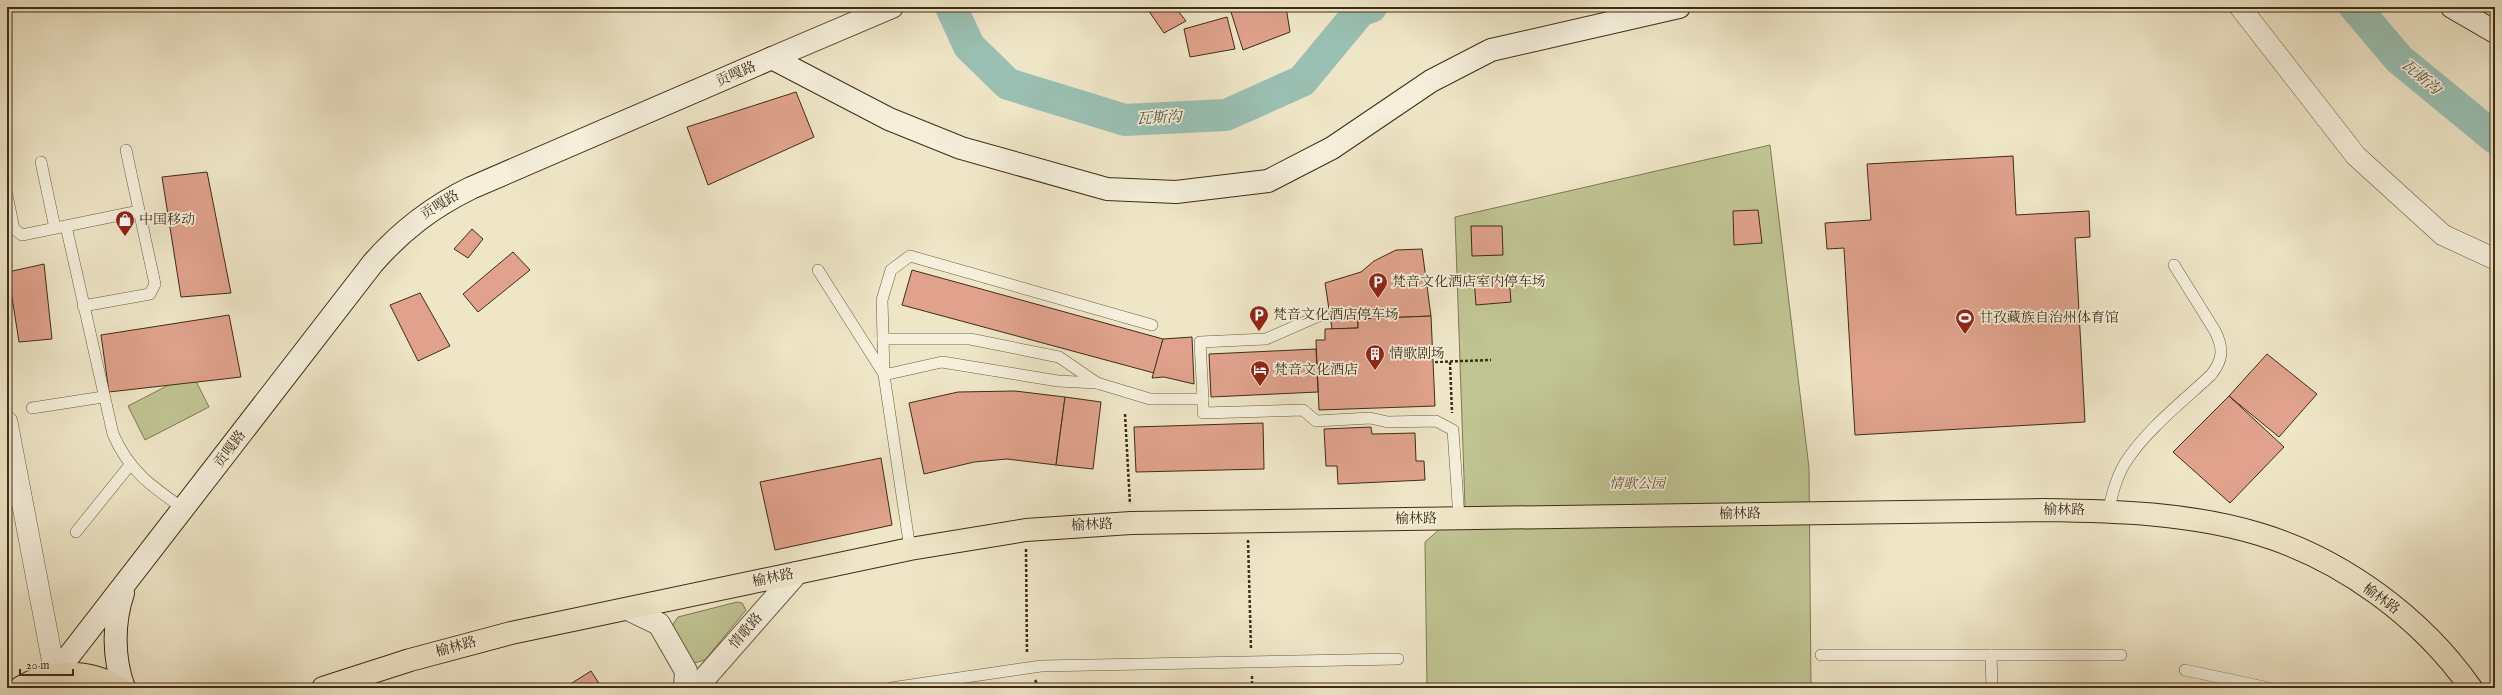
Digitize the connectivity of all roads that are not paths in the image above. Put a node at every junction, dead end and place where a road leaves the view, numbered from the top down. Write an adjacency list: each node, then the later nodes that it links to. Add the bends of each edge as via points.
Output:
1 (892, 7): 6 (main road, 贡嘎路)
2 (1679, 7): 6 (main road, via 1490,50 1431,81 1332,148 1268,181 1176,192 1108,189 961,148 888,119)
3 (2240, 7): 12 (street, via 2356,156 2443,235)
4 (2452, 7): 5 (main road)
5 (2495, 32)
6 (772, 58): 26 (main road, 贡嘎路, via 471,188 444,201 418,219 393,240 373,263)
7 (126, 150): 10 (lane)
8 (41, 162): 11 (lane)
9 (7, 195): 11 (lane, via 14,229 22,235)
10 (139, 211): 11 (lane); 15 (lane, via 155,284 150,294)
11 (60, 227): 15 (lane)
12 (2495, 259)
13 (2174, 265): 27 (lane, via 2221,342 2222,355 2218,367 2139,444 2125,464 2114,487)
14 (818, 270): 19 (lane)
15 (83, 306): 21 (lane)
16 (1323, 314): 22 (lane, via 1266,339 1200,342)
17 (1152, 325): 18 (lane, via 910,256 891,270 882,300)
18 (883, 339): 19 (lane); 20 (lane, via 970,339 1059,357)
19 (884, 375): 20 (lane, via 942,362 1058,381); 30 (lane)
20 (1097, 383): 22 (lane, via 1150,399)
21 (103, 397): 23 (lane); 25 (lane, via 113,434)
22 (1203, 399): 28 (lane, via 1203,413 1303,410 1316,420 1370,418 1388,422 1436,421 1453,430)
23 (32, 408)
24 (7, 422): 39 (street)
25 (130, 465): 26 (lane, via 155,489); 29 (lane)
26 (184, 509): 32 (main road, 贡嘎路)
27 (2108, 512): 28 (main road, 榆林路, via 2043,510); 49 (main road, 榆林路, via 2180,518 2234,527 2260,534 2311,555 2359,583 2403,614 2440,650)
28 (1459, 518): 30 (main road, 榆林路, via 1131,523 1026,530)
29 (76, 532)
30 (910, 549): 31 (main road, 榆林路)
31 (797, 573): 33 (main road, 榆林路); 45 (main road, 情歌路)
32 (126, 584): 39 (main road, 贡嘎路); 42 (main road, 贡嘎路, via 118,612 115,639 118,667)
33 (628, 609): 43 (main road, 榆林路, via 459,646); 44 (main road, via 659,624 686,671)
34 (1821, 655): 35 (lane)
35 (1991, 655): 36 (lane); 47 (lane)
36 (2121, 655)
37 (1398, 659): 46 (lane, via 1041,666)
38 (2185, 670): 48 (lane)
39 (55, 674): 40 (main road); 41 (main road, via 85,674 100,678)
40 (20, 688)
41 (119, 688)
42 (124, 688)
43 (323, 688)
44 (685, 688)
45 (696, 688)
46 (891, 688)
47 (1992, 688)
48 (2269, 688)
49 (2471, 688)

